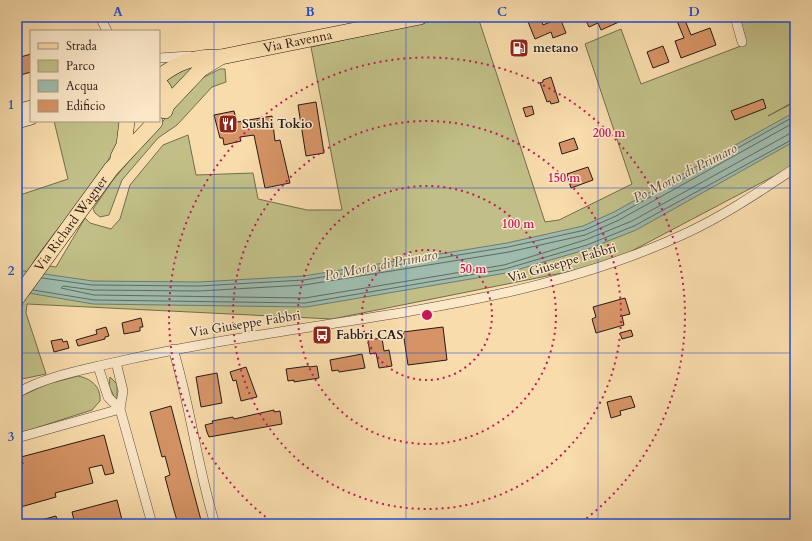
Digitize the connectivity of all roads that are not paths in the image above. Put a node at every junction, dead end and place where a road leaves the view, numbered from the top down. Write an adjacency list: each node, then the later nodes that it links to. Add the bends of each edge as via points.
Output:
1 (100, 17): 4 (street)
2 (420, 17): 7 (main road, Via Ravenna)
3 (735, 17): 5 (street)
4 (107, 30)
5 (742, 42)
6 (205, 56): 7 (main road, Via Ravenna); 8 (street); 9 (main road, Via Ravenna, via 178,64)
7 (221, 57): 11 (main road, Via Ravenna, via 200,69)
8 (160, 58)
9 (160, 76)
10 (160, 84): 11 (main road, via 167,94)
11 (167, 105): 15 (main road, Via Ravenna)
12 (30, 107): 13 (main road)
13 (17, 111)
14 (30, 118): 16 (main road)
15 (160, 118)
16 (17, 122)
17 (126, 122): 22 (main road, Via Richard Wagner, via 124,145)
18 (136, 122): 19 (main road)
19 (152, 122)
20 (155, 122): 22 (main road, Via Richard Wagner)
21 (795, 168): 24 (street, Via Giuseppe Fabbri, via 733,208 683,235 625,258 555,281 458,302)
22 (111, 169): 23 (main road, Via Richard Wagner)
23 (17, 298)
24 (173, 349): 25 (street, Via Giuseppe Fabbri); 33 (street, via 186,392)
25 (116, 362): 26 (street, Via Giuseppe Fabbri); 30 (street, via 122,384)
26 (98, 366): 27 (street, Via Giuseppe Fabbri); 30 (street, via 108,397)
27 (31, 385): 28 (street); 29 (street, Via Giuseppe Fabbri)
28 (17, 386)
29 (17, 393)
30 (120, 409): 31 (street); 32 (street)
31 (17, 438)
32 (152, 524)
33 (215, 524)

